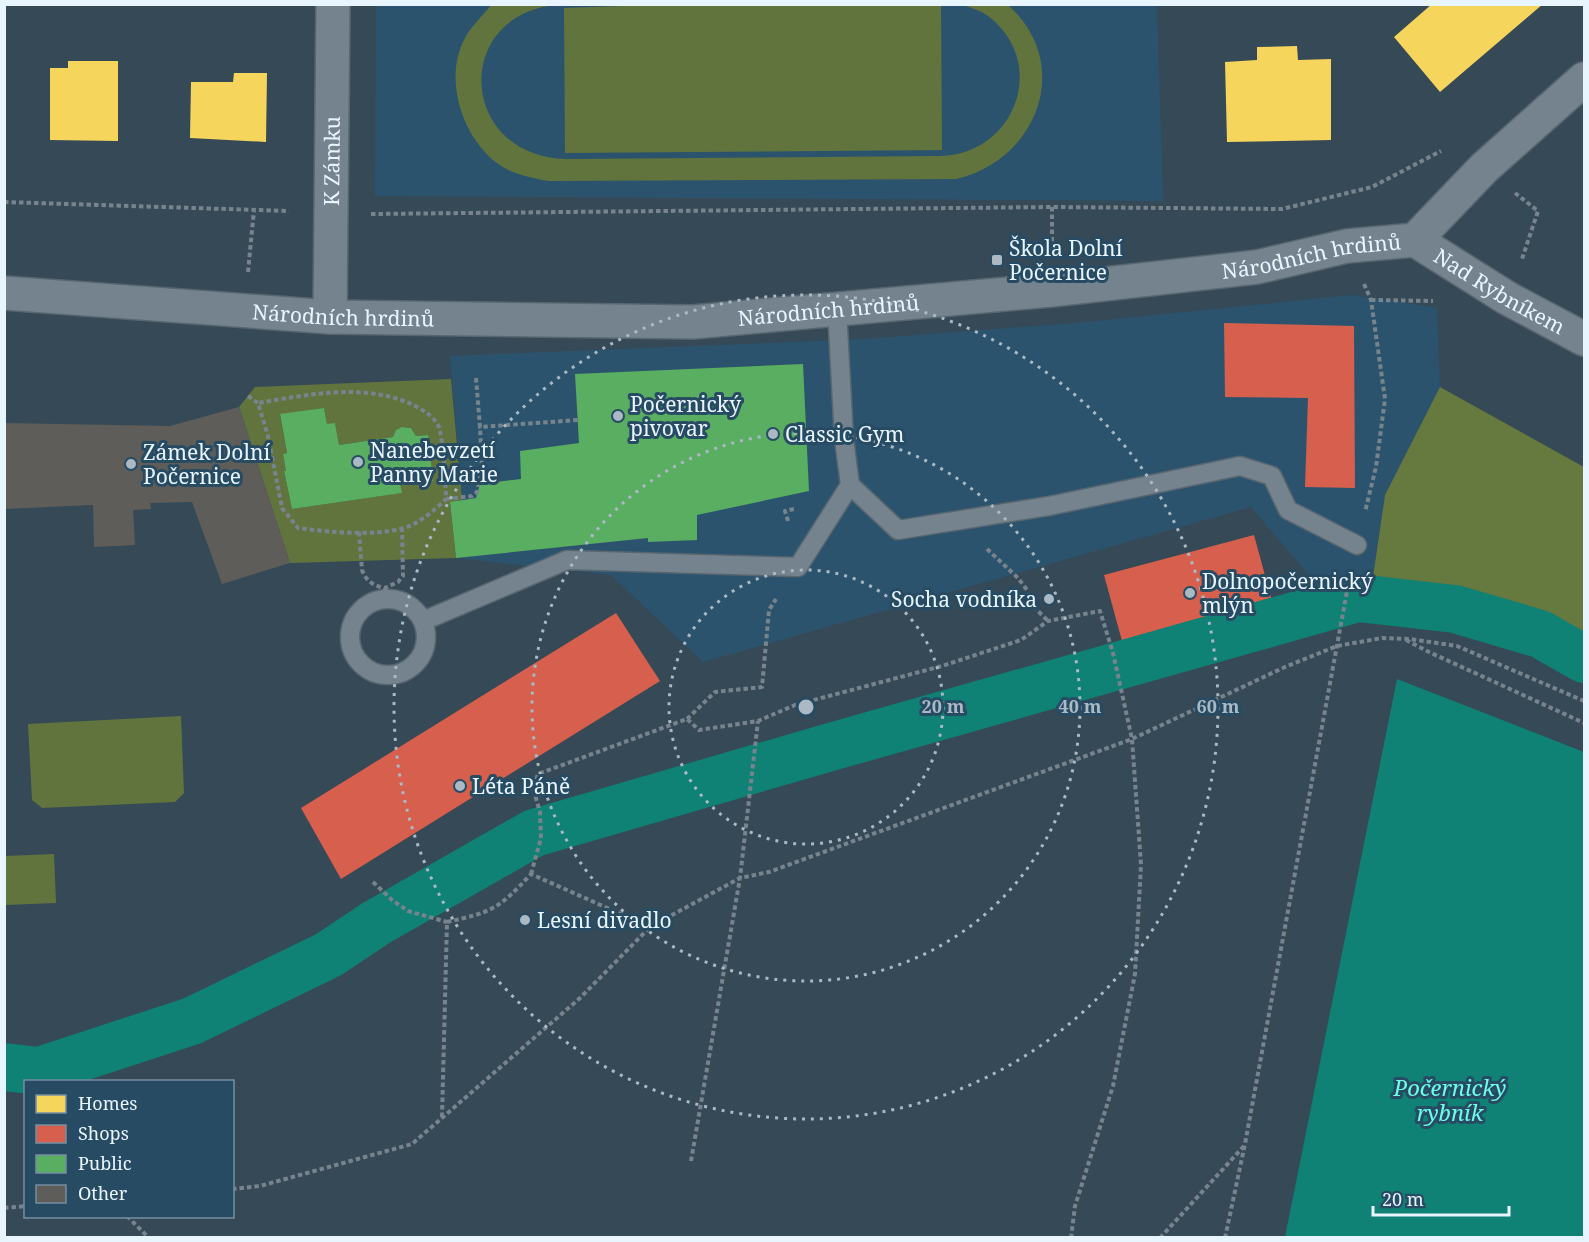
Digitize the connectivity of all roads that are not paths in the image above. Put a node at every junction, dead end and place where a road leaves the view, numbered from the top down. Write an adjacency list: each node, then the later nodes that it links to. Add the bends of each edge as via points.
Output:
1 (333, 4): 6 (street, K Zámku)
2 (1584, 79): 3 (street, Národních hrdinů, via 1484,168)
3 (1415, 240): 5 (street, Národních hrdinů, via 1347,246 1257,267); 7 (street, Nad Rybníkem, via 1507,298)
4 (4, 293): 6 (street, Národních hrdinů)
5 (837, 309): 6 (street, Národních hrdinů, via 693,322); 8 (lane)
6 (330, 316)
7 (1584, 339)
8 (850, 485): 9 (lane, via 898,530 1049,506 1240,466 1272,476 1288,510); 10 (lane, via 798,567 567,560)
9 (1355, 553)
10 (423, 621): 10 (lane, via 412,607 385,594 361,610 351,626 350,644 358,661 372,672 391,676 408,670 422,657 427,639)

